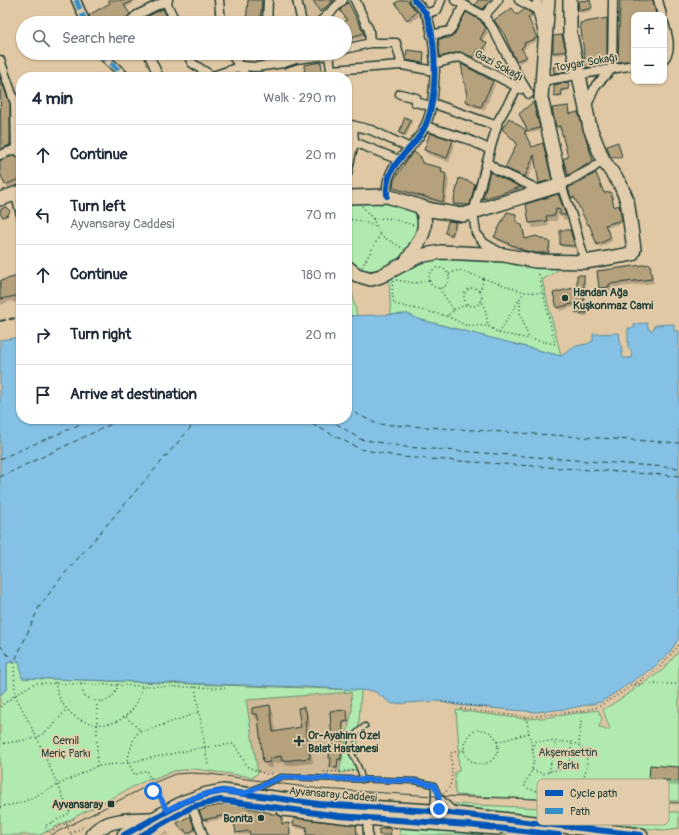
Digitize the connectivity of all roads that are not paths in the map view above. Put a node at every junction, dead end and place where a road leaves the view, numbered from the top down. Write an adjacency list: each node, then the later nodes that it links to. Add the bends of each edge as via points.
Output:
1 (76, 0): 22 (street)
2 (219, 0): 25 (street)
3 (268, 0): 26 (street)
4 (297, 0): 27 (street)
5 (343, 0): 28 (street)
6 (355, 0): 32 (street, via 369,30)
7 (414, 0): 21 (street)
8 (441, 0): 21 (street, via 437,10)
9 (455, 0): 18 (street)
10 (498, 0): 29 (street)
11 (519, 0): 19 (street)
12 (537, 0): 19 (street)
13 (548, 0): 33 (main road)
14 (570, 0): 53 (main road, via 570,33)
15 (613, 0): 47 (street)
16 (658, 0): 20 (street)
17 (167, 1): 23 (street); 24 (street)
18 (464, 5): 29 (street); 31 (street, via 450,31)
19 (537, 10): 33 (street)
20 (661, 12)
21 (426, 14): 31 (street)
22 (83, 16)
23 (136, 16)
24 (173, 16)
25 (220, 16)
26 (267, 16)
27 (300, 16)
28 (326, 16)
29 (484, 16): 57 (street, via 516,74)
30 (667, 34): 35 (street)
31 (431, 35): 46 (street)
32 (370, 43): 34 (street); 43 (street, via 396,43)
33 (546, 43): 54 (main road)
34 (352, 47)
35 (667, 55)
36 (0, 60): 60 (street, via 15,103)
37 (108, 60): 48 (street)
38 (151, 60): 49 (street)
39 (190, 60): 50 (street)
40 (235, 60): 44 (street)
41 (293, 60): 44 (street, via 256,67)
42 (330, 60): 43 (street, via 331,70)
43 (402, 64): 46 (street)
44 (242, 66): 51 (street); 52 (street)
45 (631, 66): 47 (street, Toygar Sokağı)
46 (435, 68): 55 (street, Gazi Sokağı, via 460,57); 58 (street)
47 (612, 69): 53 (street, Toygar Sokağı); 59 (street, via 596,85)
48 (121, 72)
49 (157, 72)
50 (204, 72)
51 (225, 72)
52 (244, 72)
53 (578, 76): 54 (street, Toygar Sokağı); 59 (main road)
54 (542, 81): 57 (main road)
55 (517, 88): 57 (street, Gazi Sokağı); 63 (street)
56 (400, 94): 58 (street, via 416,98 415,102)
57 (535, 96): 74 (main road)
58 (432, 104): 62 (street); 63 (street)
59 (586, 108): 72 (main road, via 590,128)
60 (16, 119)
61 (352, 125): 66 (street, via 372,130)
62 (425, 126): 66 (street); 67 (street, via 468,139)
63 (496, 126): 67 (street)
64 (352, 134): 65 (street)
65 (354, 142): 69 (street); 71 (street)
66 (410, 148): 71 (street)
67 (489, 150): 73 (street)
68 (16, 151): 70 (street)
69 (352, 151)
70 (0, 155)
71 (398, 160): 77 (street, via 391,169 386,185)
72 (603, 160): 74 (street); 84 (main road, via 620,184 627,200 634,249 632,254)
73 (487, 162): 75 (street, via 497,170); 81 (street)
74 (560, 186): 75 (main road); 84 (street, via 574,219)
75 (542, 191): 81 (main road)
76 (16, 194): 79 (main road)
77 (387, 196): 78 (main road); 80 (main road)
78 (352, 197)
79 (0, 199)
80 (421, 207): 81 (main road, via 463,215); 83 (main road, via 426,218 424,228 419,243)
81 (473, 213): 82 (street, via 476,233 484,243)
82 (504, 255): 83 (main road, via 441,252); 84 (main road, via 535,261)
83 (409, 258): 85 (main road, via 390,277 371,279)
84 (585, 262)
85 (352, 271)
86 (366, 726): 87 (lane, via 356,732 350,749 362,771)
87 (362, 780): 88 (lane, via 415,781); 89 (lane, via 281,777)
88 (434, 785): 90 (lane); 92 (lane)
89 (243, 794): 92 (main road, Ayvansaray Caddesi, via 319,804); 94 (main road, Ayvansaray Caddesi, via 223,791 207,794 190,799)
90 (439, 796): 92 (lane); 93 (lane)
91 (192, 807): 95 (main road, Ayvansaray Caddesi, via 213,801 232,801); 101 (main road, Ayvansaray Caddesi); 102 (street)
92 (434, 811): 93 (main road, Ayvansaray Caddesi); 96 (main road)
93 (457, 814): 97 (main road, Ayvansaray Caddesi)
94 (153, 819): 99 (main road, via 118,821 100,829); 100 (main road, Ayvansaray Caddesi)
95 (367, 819): 96 (main road, Ayvansaray Caddesi); 103 (street)
96 (417, 822): 104 (main road, Ayvansaray Caddesi)
97 (537, 823)
98 (553, 825): 105 (main road, Ayvansaray Caddesi)
99 (89, 830)
100 (124, 835)
101 (142, 835)
102 (203, 835)
103 (368, 835)
104 (559, 835)
105 (641, 835)

